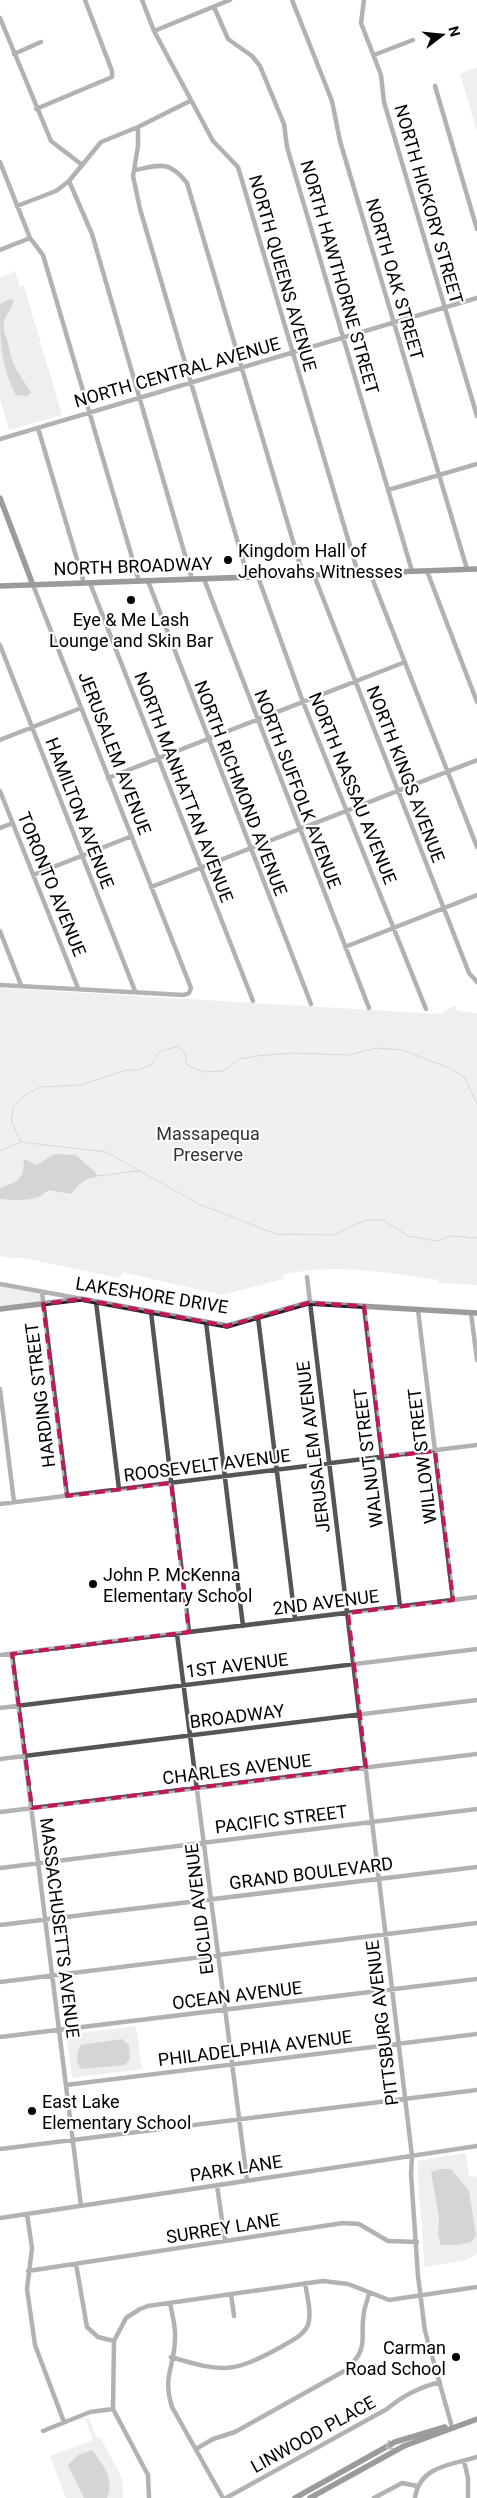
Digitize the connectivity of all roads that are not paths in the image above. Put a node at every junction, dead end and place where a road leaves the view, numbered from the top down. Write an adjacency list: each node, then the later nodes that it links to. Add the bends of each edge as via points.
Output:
1 (84, 0): 15 (street, via 99,33 112,77)
2 (142, 0): 8 (street, NORTH QUEENS AVENUE)
3 (230, 0): 6 (street)
4 (292, 0): 27 (street, NORTH OAK STREET, via 332,101 338,134)
5 (364, 0): 12 (street, NORTH HICKORY STREET, via 361,23)
6 (214, 7): 8 (street); 28 (street, NORTH HAWTHORNE STREET, via 228,39 260,66 284,124)
7 (0, 18): 11 (street)
8 (154, 30): 14 (street, NORTH QUEENS AVENUE)
9 (412, 40): 12 (street)
10 (41, 42): 11 (street)
11 (14, 54): 15 (street)
12 (374, 55): 26 (street, NORTH HICKORY STREET, via 383,82 384,102)
13 (435, 86): 22 (street)
14 (190, 101): 16 (street); 29 (street, NORTH QUEENS AVENUE, via 213,140 238,167)
15 (36, 109): 18 (street, via 51,141)
16 (138, 127): 18 (street, via 101,142); 19 (street)
17 (0, 162): 21 (street)
18 (81, 164): 20 (street)
19 (135, 170): 30 (street, via 163,164 172,168 187,184); 31 (street, via 133,176 140,208)
20 (69, 181): 21 (street, via 56,191); 32 (street, via 92,234)
21 (17, 206): 23 (street)
22 (477, 229)
23 (30, 238): 24 (street); 33 (street, via 43,255)
24 (0, 250)
25 (477, 298): 26 (street, NORTH CENTRAL AVENUE)
26 (445, 308): 27 (street, NORTH CENTRAL AVENUE); 34 (street, NORTH HICKORY STREET)
27 (394, 323): 28 (street, NORTH CENTRAL AVENUE); 38 (street, NORTH OAK STREET)
28 (343, 338): 29 (street, NORTH CENTRAL AVENUE); 39 (street, NORTH HAWTHORNE STREET)
29 (292, 353): 30 (street, NORTH CENTRAL AVENUE); 45 (street, NORTH QUEENS AVENUE)
30 (242, 368): 31 (street, NORTH CENTRAL AVENUE); 47 (street)
31 (191, 383): 32 (street, NORTH CENTRAL AVENUE); 49 (street)
32 (140, 398): 33 (street, NORTH CENTRAL AVENUE); 52 (street)
33 (89, 413): 35 (street, NORTH CENTRAL AVENUE); 54 (street)
34 (477, 416)
35 (38, 428): 36 (street, NORTH CENTRAL AVENUE); 55 (street, NORTH MANHATTAN AVENUE)
36 (0, 439)
37 (477, 464): 38 (street)
38 (439, 475): 39 (street); 41 (street, NORTH OAK STREET)
39 (388, 490): 43 (street, NORTH HAWTHORNE STREET)
40 (0, 498): 56 (street, JERUSALEM AVENUE)
41 (467, 569): 42 (street, NORTH BROADWAY); 44 (street, NORTH BROADWAY)
42 (477, 569)
43 (412, 571): 44 (street, NORTH BROADWAY); 46 (street, NORTH BROADWAY)
44 (426, 571): 62 (street)
45 (358, 573): 46 (street, NORTH BROADWAY); 48 (street, NORTH BROADWAY)
46 (370, 573): 59 (street)
47 (303, 575): 48 (street, NORTH BROADWAY); 50 (street, NORTH BROADWAY)
48 (314, 575): 60 (street, NORTH KINGS AVENUE)
49 (248, 577): 50 (street, NORTH BROADWAY); 51 (street, NORTH BROADWAY)
50 (258, 577): 61 (street, NORTH NASSAU AVENUE)
51 (204, 578): 52 (street, NORTH BROADWAY); 64 (street, NORTH SUFFOLK AVENUE)
52 (192, 579): 53 (street, NORTH BROADWAY)
53 (148, 580): 54 (street, NORTH BROADWAY); 66 (street, NORTH RICHMOND AVENUE)
54 (139, 581): 55 (street, NORTH BROADWAY)
55 (87, 583): 56 (street, NORTH BROADWAY); 68 (street, NORTH MANHATTAN AVENUE)
56 (34, 584): 57 (street, NORTH BROADWAY); 63 (street, JERUSALEM AVENUE)
57 (0, 586)
58 (0, 644): 65 (street, HAMILTON AVENUE)
59 (404, 662): 60 (street); 70 (street)
60 (355, 681): 61 (street); 72 (street, NORTH KINGS AVENUE)
61 (303, 702): 64 (street); 74 (street, NORTH NASSAU AVENUE)
62 (477, 702)
63 (81, 708): 65 (street); 71 (street, JERUSALEM AVENUE)
64 (256, 720): 66 (street); 77 (street, NORTH SUFFOLK AVENUE)
65 (32, 727): 67 (street); 81 (street, HAMILTON AVENUE)
66 (207, 739): 68 (street); 80 (street, NORTH RICHMOND AVENUE)
67 (0, 740)
68 (158, 758): 71 (street); 82 (street, NORTH MANHATTAN AVENUE)
69 (477, 760): 70 (street)
70 (448, 772): 72 (street); 79 (street)
71 (108, 778): 78 (street, JERUSALEM AVENUE)
72 (397, 790): 74 (street); 86 (street, NORTH KINGS AVENUE)
73 (0, 791): 75 (street, TORONTO AVENUE)
74 (348, 810): 77 (street); 87 (street, NORTH NASSAU AVENUE)
75 (12, 823): 76 (street); 83 (street, TORONTO AVENUE)
76 (0, 828)
77 (299, 829): 80 (street); 89 (street, NORTH SUFFOLK AVENUE)
78 (132, 836): 81 (street); 84 (street, JERUSALEM AVENUE)
79 (477, 847)
80 (250, 848): 82 (street); 96 (street, NORTH RICHMOND AVENUE)
81 (82, 856): 83 (street); 94 (street, HAMILTON AVENUE)
82 (201, 868): 84 (street); 95 (street, NORTH MANHATTAN AVENUE)
83 (33, 875): 93 (street, TORONTO AVENUE)
84 (151, 887): 94 (street, JERUSALEM AVENUE, via 191,991 184,995)
85 (477, 895): 86 (street)
86 (444, 908): 87 (street); 90 (street, NORTH KINGS AVENUE, via 469,973)
87 (394, 927): 89 (street); 98 (street, NORTH NASSAU AVENUE)
88 (0, 931): 92 (street)
89 (345, 946): 97 (street, NORTH SUFFOLK AVENUE)
90 (476, 981)
91 (0, 984): 92 (street)
92 (21, 985): 93 (street)
93 (78, 988): 94 (street)
94 (135, 991)
95 (253, 1001)
96 (311, 1004)
97 (369, 1008)
98 (426, 1009)
99 (308, 1277): 105 (street, JERUSALEM AVENUE)
100 (0, 1284): 101 (street, LAKESHORE DRIVE)
101 (42, 1292): 102 (street, LAKESHORE DRIVE); 104 (street, HARDING STREET)
102 (81, 1299): 103 (street, LAKESHORE DRIVE); 104 (street)
103 (96, 1302): 109 (street, LAKESHORE DRIVE); 122 (street)
104 (43, 1304): 107 (street); 123 (street, HARDING STREET)
105 (311, 1304): 106 (street, LAKESHORE DRIVE); 111 (street, LAKESHORE DRIVE); 118 (street, JERUSALEM AVENUE)
106 (364, 1306): 108 (street, LAKESHORE DRIVE); 117 (street, WALNUT STREET)
107 (0, 1309)
108 (418, 1310): 110 (street, LAKESHORE DRIVE); 116 (street, WILLOW STREET)
109 (151, 1312): 112 (street, LAKESHORE DRIVE); 121 (street)
110 (474, 1313): 113 (street)
111 (258, 1317): 112 (street, LAKESHORE DRIVE, via 227,1326); 119 (street)
112 (206, 1322): 120 (street)
113 (477, 1360)
114 (0, 1389): 124 (street)
115 (477, 1446): 116 (street, ROOSEVELT AVENUE)
116 (435, 1451): 117 (street, ROOSEVELT AVENUE); 127 (street, WILLOW STREET)
117 (382, 1457): 118 (street, ROOSEVELT AVENUE); 128 (street, WALNUT STREET)
118 (330, 1464): 119 (street, ROOSEVELT AVENUE); 129 (street, JERUSALEM AVENUE)
119 (277, 1470): 120 (street, ROOSEVELT AVENUE); 130 (street)
120 (224, 1476): 121 (street, ROOSEVELT AVENUE); 131 (street)
121 (171, 1483): 122 (street, ROOSEVELT AVENUE); 132 (street)
122 (119, 1489): 123 (street, ROOSEVELT AVENUE)
123 (66, 1496): 124 (street, ROOSEVELT AVENUE)
124 (14, 1502): 125 (street, ROOSEVELT AVENUE)
125 (0, 1504)
126 (477, 1597): 127 (street, 2ND AVENUE)
127 (453, 1600): 128 (street, 2ND AVENUE)
128 (400, 1606): 129 (street, 2ND AVENUE)
129 (348, 1613): 130 (street, 2ND AVENUE); 137 (street, PITTSBURG AVENUE)
130 (295, 1619): 131 (street, 2ND AVENUE)
131 (243, 1626): 132 (street, 2ND AVENUE)
132 (190, 1632): 133 (street, 2ND AVENUE)
133 (177, 1634): 135 (street, 2ND AVENUE); 138 (street, EUCLID AVENUE)
134 (477, 1649): 137 (street, 1ST AVENUE)
135 (12, 1654): 136 (street, 2ND AVENUE); 140 (street, MASSACHUSETTS AVENUE)
136 (0, 1655)
137 (354, 1664): 138 (street, 1ST AVENUE); 142 (street, PITTSBURG AVENUE)
138 (185, 1685): 140 (street, 1ST AVENUE); 143 (street, EUCLID AVENUE)
139 (477, 1700): 142 (street, BROADWAY)
140 (19, 1705): 141 (street, 1ST AVENUE); 145 (street, MASSACHUSETTS AVENUE)
141 (0, 1708)
142 (360, 1715): 143 (street, BROADWAY); 147 (street, PITTSBURG AVENUE)
143 (191, 1736): 145 (street, BROADWAY); 148 (street, EUCLID AVENUE)
144 (477, 1754): 147 (street, CHARLES AVENUE)
145 (25, 1756): 146 (street, BROADWAY); 149 (street, MASSACHUSETTS AVENUE)
146 (0, 1759)
147 (366, 1768): 148 (street, CHARLES AVENUE); 152 (street, PITTSBURG AVENUE)
148 (198, 1788): 149 (street, CHARLES AVENUE); 153 (street, EUCLID AVENUE)
149 (32, 1808): 151 (street, CHARLES AVENUE); 154 (street, MASSACHUSETTS AVENUE)
150 (477, 1809): 152 (street, PACIFIC STREET)
151 (0, 1812)
152 (372, 1822): 153 (street, PACIFIC STREET); 157 (street, PITTSBURG AVENUE)
153 (204, 1843): 154 (street, PACIFIC STREET); 158 (street, EUCLID AVENUE)
154 (38, 1863): 156 (street, PACIFIC STREET); 159 (street, MASSACHUSETTS AVENUE)
155 (477, 1867): 157 (street, GRAND BOULEVARD)
156 (0, 1868)
157 (379, 1879): 158 (street, GRAND BOULEVARD); 162 (street, PITTSBURG AVENUE)
158 (211, 1899): 159 (street, GRAND BOULEVARD); 163 (street, EUCLID AVENUE)
159 (46, 1920): 161 (street, GRAND BOULEVARD); 164 (street, MASSACHUSETTS AVENUE)
160 (477, 1923): 162 (street)
161 (0, 1925)
162 (386, 1935): 163 (street); 167 (street, PITTSBURG AVENUE)
163 (218, 1955): 164 (street); 168 (street, EUCLID AVENUE)
164 (52, 1976): 166 (street); 169 (street, MASSACHUSETTS AVENUE)
165 (477, 1979): 167 (street, OCEAN AVENUE)
166 (0, 1982)
167 (392, 1989): 168 (street, OCEAN AVENUE); 172 (street, PITTSBURG AVENUE)
168 (225, 2010): 169 (street, OCEAN AVENUE); 173 (street, EUCLID AVENUE)
169 (59, 2030): 171 (street, OCEAN AVENUE); 174 (street, MASSACHUSETTS AVENUE)
170 (477, 2034): 172 (street, PHILADELPHIA AVENUE)
171 (0, 2037)
172 (399, 2044): 173 (street, PHILADELPHIA AVENUE); 176 (street, PITTSBURG AVENUE)
173 (232, 2064): 174 (street, PHILADELPHIA AVENUE); 177 (street, EUCLID AVENUE)
174 (66, 2085): 178 (street, MASSACHUSETTS AVENUE)
175 (477, 2090): 176 (street)
176 (405, 2099): 177 (street); 181 (street, PITTSBURG AVENUE)
177 (238, 2119): 178 (street); 182 (street, EUCLID AVENUE)
178 (73, 2140): 180 (street); 184 (street, MASSACHUSETTS AVENUE)
179 (477, 2146): 181 (street, PARK LANE)
180 (0, 2149)
181 (412, 2156): 182 (street, PARK LANE); 188 (street, PITTSBURG AVENUE)
182 (247, 2180): 183 (street, PARK LANE)
183 (217, 2185): 184 (street, PARK LANE); 187 (street)
184 (81, 2206): 185 (street, PARK LANE)
185 (26, 2214): 186 (street, PARK LANE); 190 (street, via 32,2248)
186 (0, 2218)
187 (226, 2241): 188 (street, SURREY LANE, via 352,2222 365,2226 388,2241); 189 (street, SURREY LANE)
188 (417, 2242): 195 (street, PITTSBURG AVENUE)
189 (76, 2264): 190 (street, SURREY LANE); 198 (street, via 87,2327 98,2337)
190 (28, 2272): 203 (street, via 26,2289 35,2345)
191 (305, 2283): 193 (street, via 339,2282); 194 (street); 199 (street, via 309,2313 307,2326 301,2335 250,2364 229,2369 205,2367)
192 (477, 2287): 195 (street)
193 (369, 2293): 195 (street, via 389,2300); 206 (street, via 362,2347 346,2370 235,2432)
194 (231, 2294): 196 (street); 197 (street)
195 (420, 2295): 200 (street, PITTSBURG AVENUE, via 425,2331)
196 (170, 2303): 198 (street, via 134,2312 122,2323); 199 (street, via 176,2336)
197 (234, 2316)
198 (114, 2340): 201 (street)
199 (171, 2357): 206 (street, via 167,2375 168,2394)
200 (440, 2382): 204 (street, PITTSBURG AVENUE); 211 (street, LINWOOD PLACE, via 404,2395 387,2409)
201 (113, 2409): 203 (street, via 90,2412); 210 (street, via 148,2474)
202 (477, 2419): 204 (street)
203 (64, 2422): 205 (street)
204 (452, 2426): 212 (street, one-way to 212, via 439,2427 395,2442); 213 (street, via 404,2446)
205 (43, 2431)
206 (196, 2449): 211 (street)
207 (477, 2457): 208 (street)
208 (464, 2461): 209 (street, via 434,2470); 216 (street)
209 (416, 2486): 214 (street, via 402,2483); 215 (street)
210 (149, 2498)
211 (224, 2498)
212 (295, 2498)
213 (310, 2498)
214 (374, 2498)
215 (415, 2498)
216 (468, 2498)

